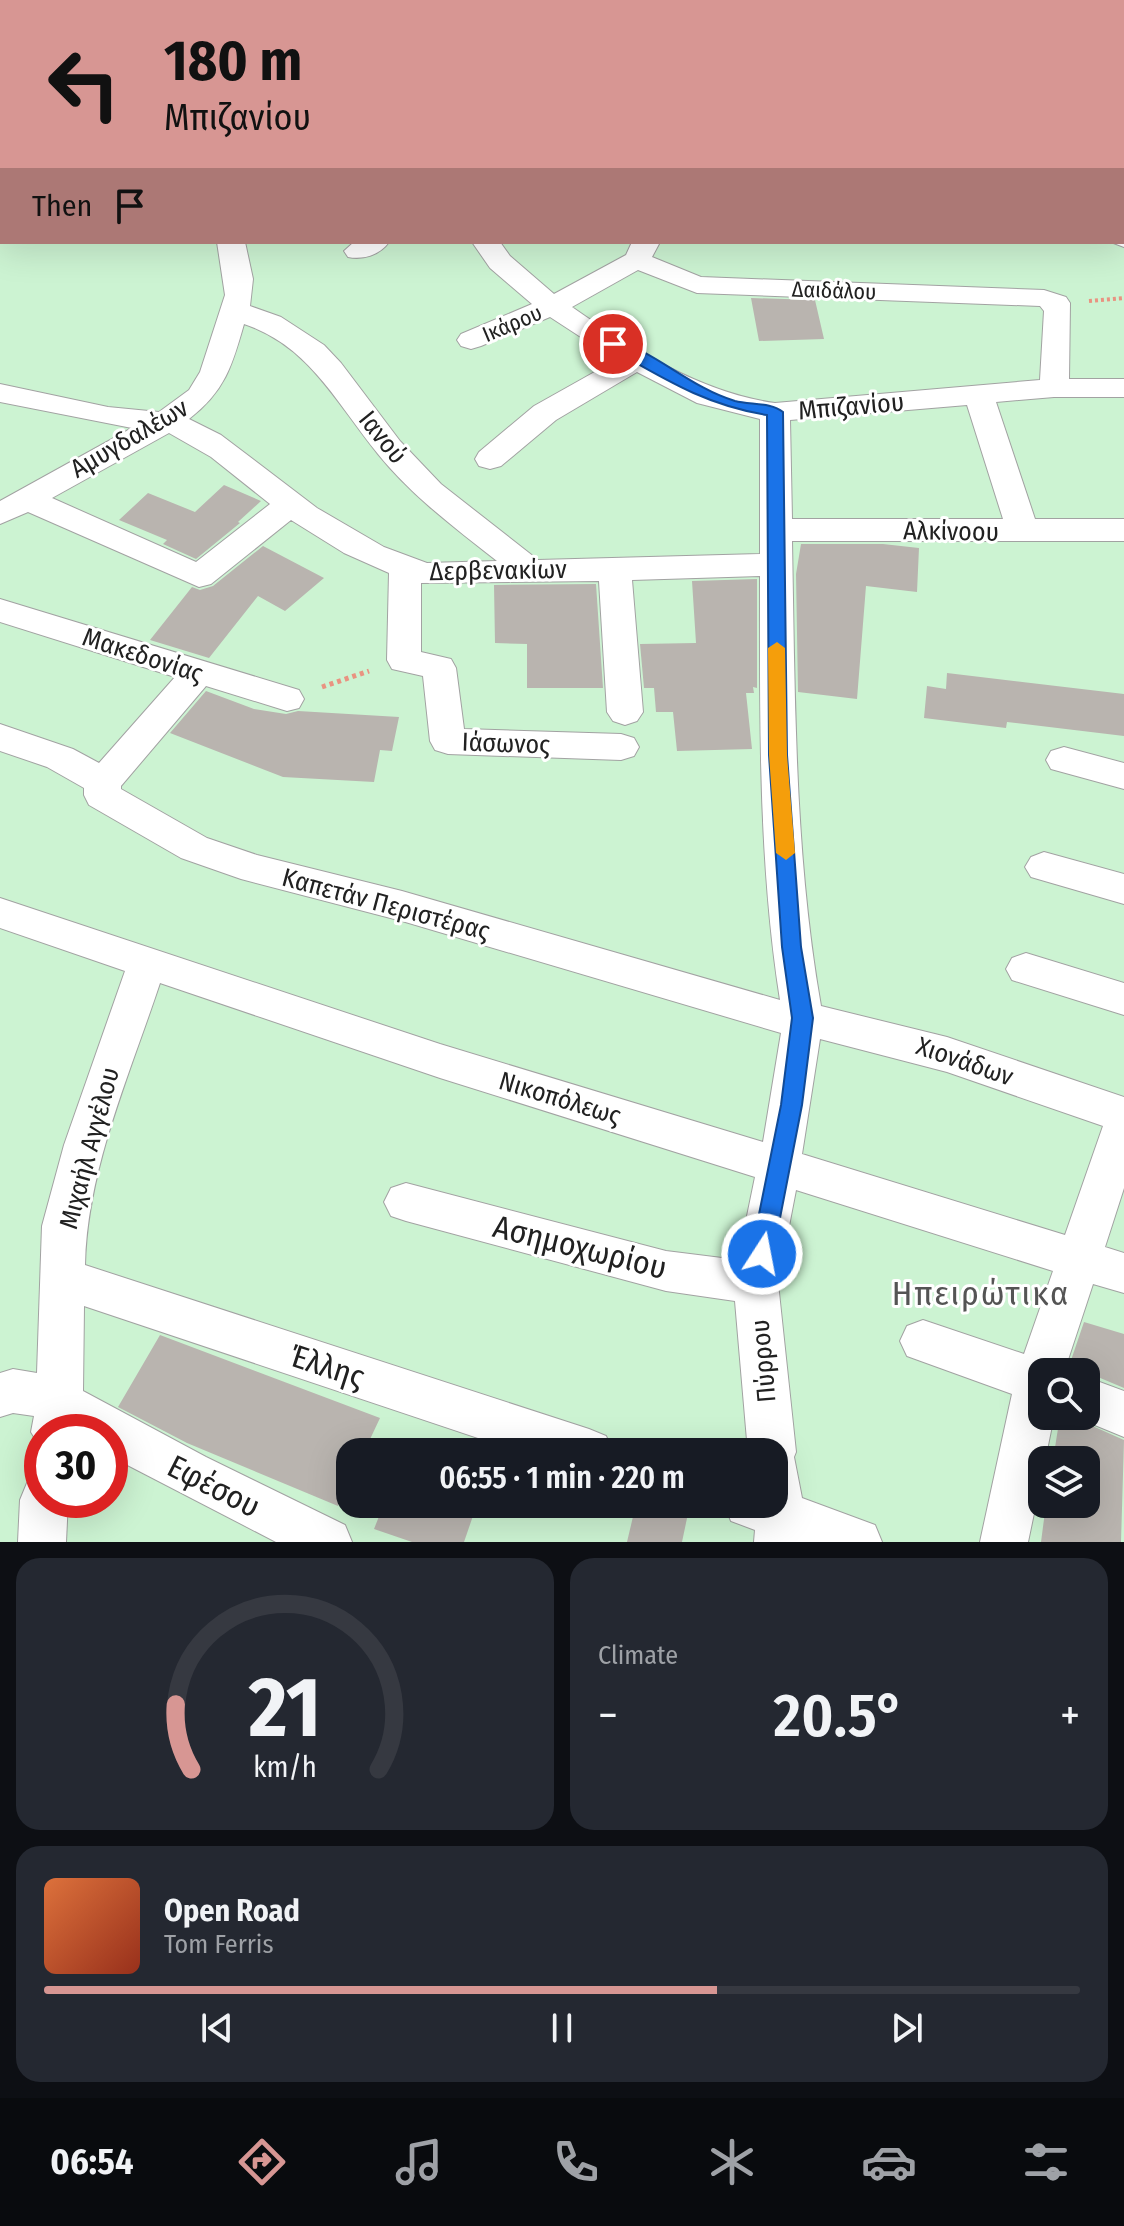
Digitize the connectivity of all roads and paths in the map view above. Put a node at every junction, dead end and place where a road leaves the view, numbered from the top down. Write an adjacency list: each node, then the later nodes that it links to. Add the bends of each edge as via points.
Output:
1 (234, 244): 5 (street, Αμυγδαλέων, via 239,279)
2 (487, 244): 4 (street, Μπιζανίου, via 500,262)
3 (642, 251): 4 (street, Ικάρου); 8 (street, Δαιδάλου, via 697,285 1029,297 1056,303)
4 (554, 305): 6 (street, Ικάρου); 7 (street, Μπιζανίου)
5 (235, 311): 13 (street, Αμυγδαλέων, via 215,372 200,396); 22 (street, Ιανού, via 271,323 314,351 389,448 430,491)
6 (471, 340)
7 (638, 359): 12 (street, Μπιζανίου, via 732,405); 14 (street, via 545,413)
8 (1054, 388): 9 (street, Μπιζανίου); 11 (street, Μπιζανίου)
9 (1124, 388)
10 (0, 393): 13 (street, Δερβενακίων)
11 (979, 395): 12 (street, Μπιζανίου); 18 (street)
12 (775, 412): 19 (street, Πύρρου)
13 (166, 422): 15 (street, Δερβενακίων, via 197,433); 16 (street, Αμυγδαλέων)
14 (490, 459)
15 (290, 504): 16 (street, via 199,576); 20 (street, Δερβενακίων, via 353,544)
16 (13, 506)
17 (1124, 530): 18 (street, Αλκίνοου)
18 (1023, 532): 19 (street, Αλκίνοου)
19 (778, 547): 21 (street, Δερβενακίων); 39 (street, Πύρρου, via 778,755 791,947)
20 (405, 568): 22 (street, Δερβενακίων, via 427,574); 24 (street)
21 (615, 568): 22 (street, Δερβενακίων); 27 (street)
22 (529, 570)
23 (0, 610): 25 (street, Μακεδονίας)
24 (404, 660): 26 (path); 29 (street, Ιάσωνος, via 439,668 448,741)
25 (198, 673): 26 (street, Μακεδονίας); 32 (street)
26 (287, 699)
27 (625, 712)
28 (0, 737): 32 (street, Καπετάν Περιστέρας, via 60,758)
29 (621, 747)
30 (1064, 760): 31 (street)
31 (1124, 776)
32 (103, 782): 39 (street, Καπετάν Περιστέρας, via 102,795 155,828 254,869 402,906 766,1015)
33 (1044, 867): 34 (street)
34 (1124, 889)
35 (0, 913): 36 (street, Νικοπόλεως)
36 (147, 964): 42 (street, Νικοπόλεως); 46 (street, Μιχαήλ Αγγέλου, via 103,1089 64,1226)
37 (1026, 969): 38 (street)
38 (1124, 999)
39 (803, 1018): 40 (street, Χιονάδων, via 884,1034); 42 (street, Πύρρου)
40 (1124, 1115)
41 (1124, 1124): 44 (street)
42 (779, 1167): 44 (street, Νικοπόλεως); 47 (street, Πύρρου)
43 (406, 1202): 47 (street, Ασημοχωρίου, via 666,1271)
44 (1078, 1257): 45 (street, Νικοπόλεως); 49 (street)
45 (1124, 1273)
46 (64, 1279): 54 (street, Μιχαήλ Αγγέλου); 57 (street, Έλλης)
47 (756, 1283): 58 (street, Πύρρου)
48 (923, 1341): 50 (street)
49 (1047, 1358)
50 (1028, 1378)
51 (0, 1395): 53 (street, Εφέσου, via 29,1392)
52 (1100, 1405): 55 (street)
53 (53, 1414)
54 (57, 1414)
55 (1124, 1414)
56 (1029, 1430): 65 (street)
57 (547, 1438)
58 (771, 1438)
59 (128, 1448): 63 (street, Εφέσου)
60 (42, 1518): 62 (street)
61 (769, 1520): 64 (street)
62 (42, 1542)
63 (328, 1542)
64 (858, 1542)
65 (1004, 1542)

